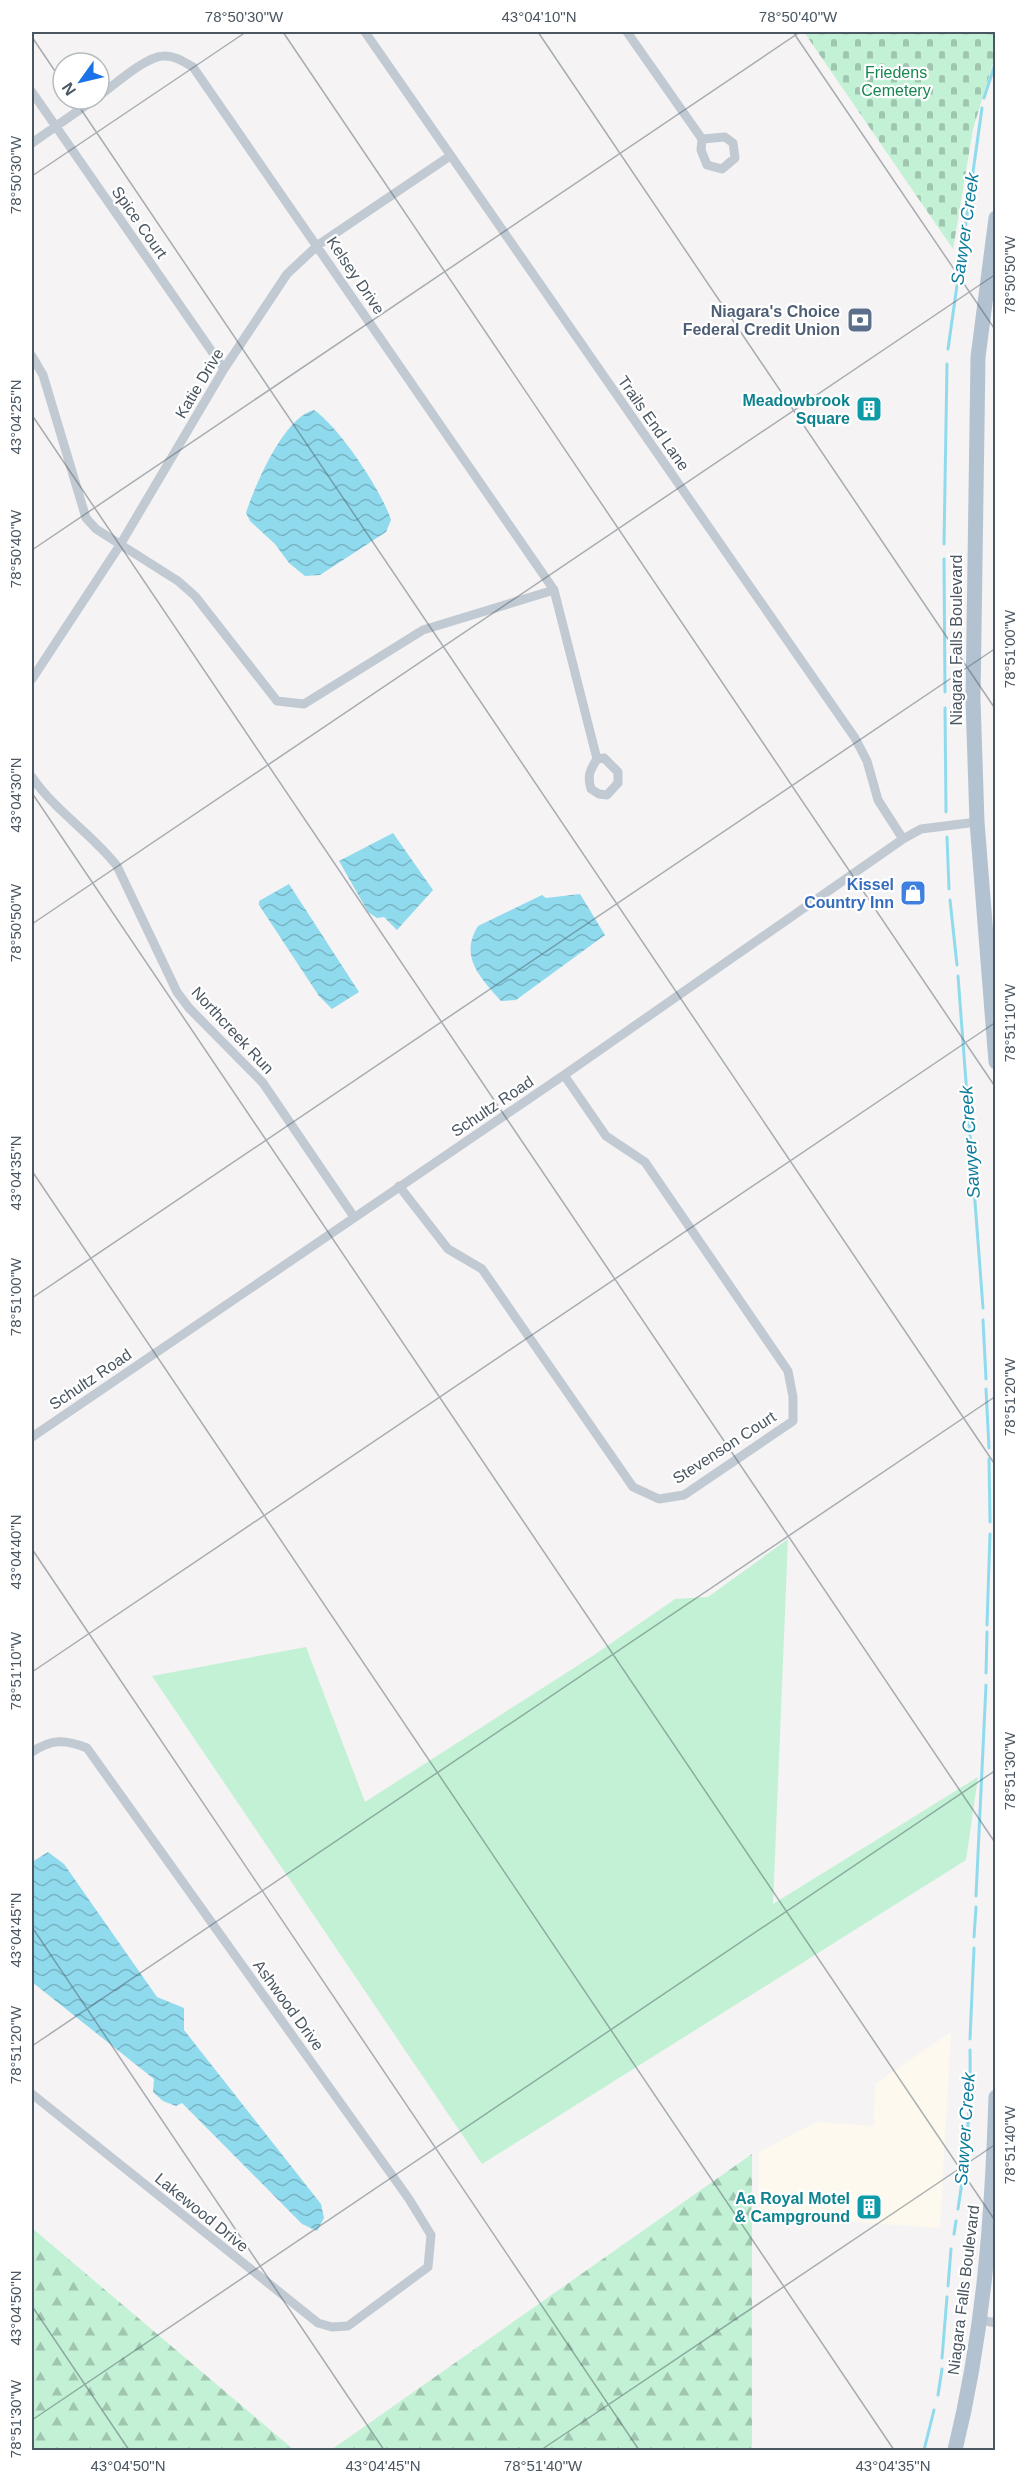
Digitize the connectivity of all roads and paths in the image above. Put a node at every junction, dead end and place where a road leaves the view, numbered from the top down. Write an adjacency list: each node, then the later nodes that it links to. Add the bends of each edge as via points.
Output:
1 (365, 32): 9 (street, Trails End Lane)
2 (627, 32): 7 (street)
3 (111, 88): 11 (street, Kelsey Drive, via 162,56 178,58 194,67)
4 (32, 92): 6 (street, Spice Court)
5 (77, 111): 6 (street)
6 (55, 127): 8 (street); 13 (street, Spice Court)
7 (702, 139)
8 (32, 143)
9 (450, 156): 11 (street, Katie Drive); 20 (street, Trails End Lane, via 855,738 867,761 878,800)
10 (996, 218): 19 (main road, Niagara Falls Boulevard, via 978,357 974,585)
11 (318, 246): 13 (street, Katie Drive, via 287,274); 15 (street, Kelsey Drive)
12 (32, 356): 14 (street, via 43,375 86,518)
13 (224, 369): 14 (street, Katie Drive)
14 (120, 545): 15 (street, via 195,596 267,690 277,701 289,704 304,704 423,630); 16 (street, Katie Drive)
15 (554, 590): 17 (street, Kelsey Drive)
16 (32, 679)
17 (597, 759)
18 (32, 777): 24 (street, Northcreek Run, via 57,808 117,866 177,992 263,1083)
19 (977, 822): 20 (street, Schultz Road, via 921,829); 21 (main road, Niagara Falls Boulevard)
20 (903, 839): 22 (street, Schultz Road)
21 (996, 1062)
22 (564, 1075): 23 (street, Schultz Road); 23 (street, Stevenson Court, via 606,1136 645,1162 788,1371 794,1397 793,1421 684,1495 659,1499 633,1487 482,1269 448,1249)
23 (399, 1186): 24 (street, Schultz Road)
24 (354, 1217): 25 (street, Schultz Road)
25 (32, 1437)
26 (32, 1752): 29 (street, Ashwood Drive, via 46,1742 60,1740 87,1748 431,2235 428,2267)
27 (32, 2094): 29 (street, Lakewood Drive, via 308,2317 332,2327 348,2326)
28 (996, 2097): 30 (main road, Niagara Falls Boulevard)
29 (361, 2318)
30 (988, 2321): 31 (main road, Niagara Falls Boulevard)
31 (955, 2451)

